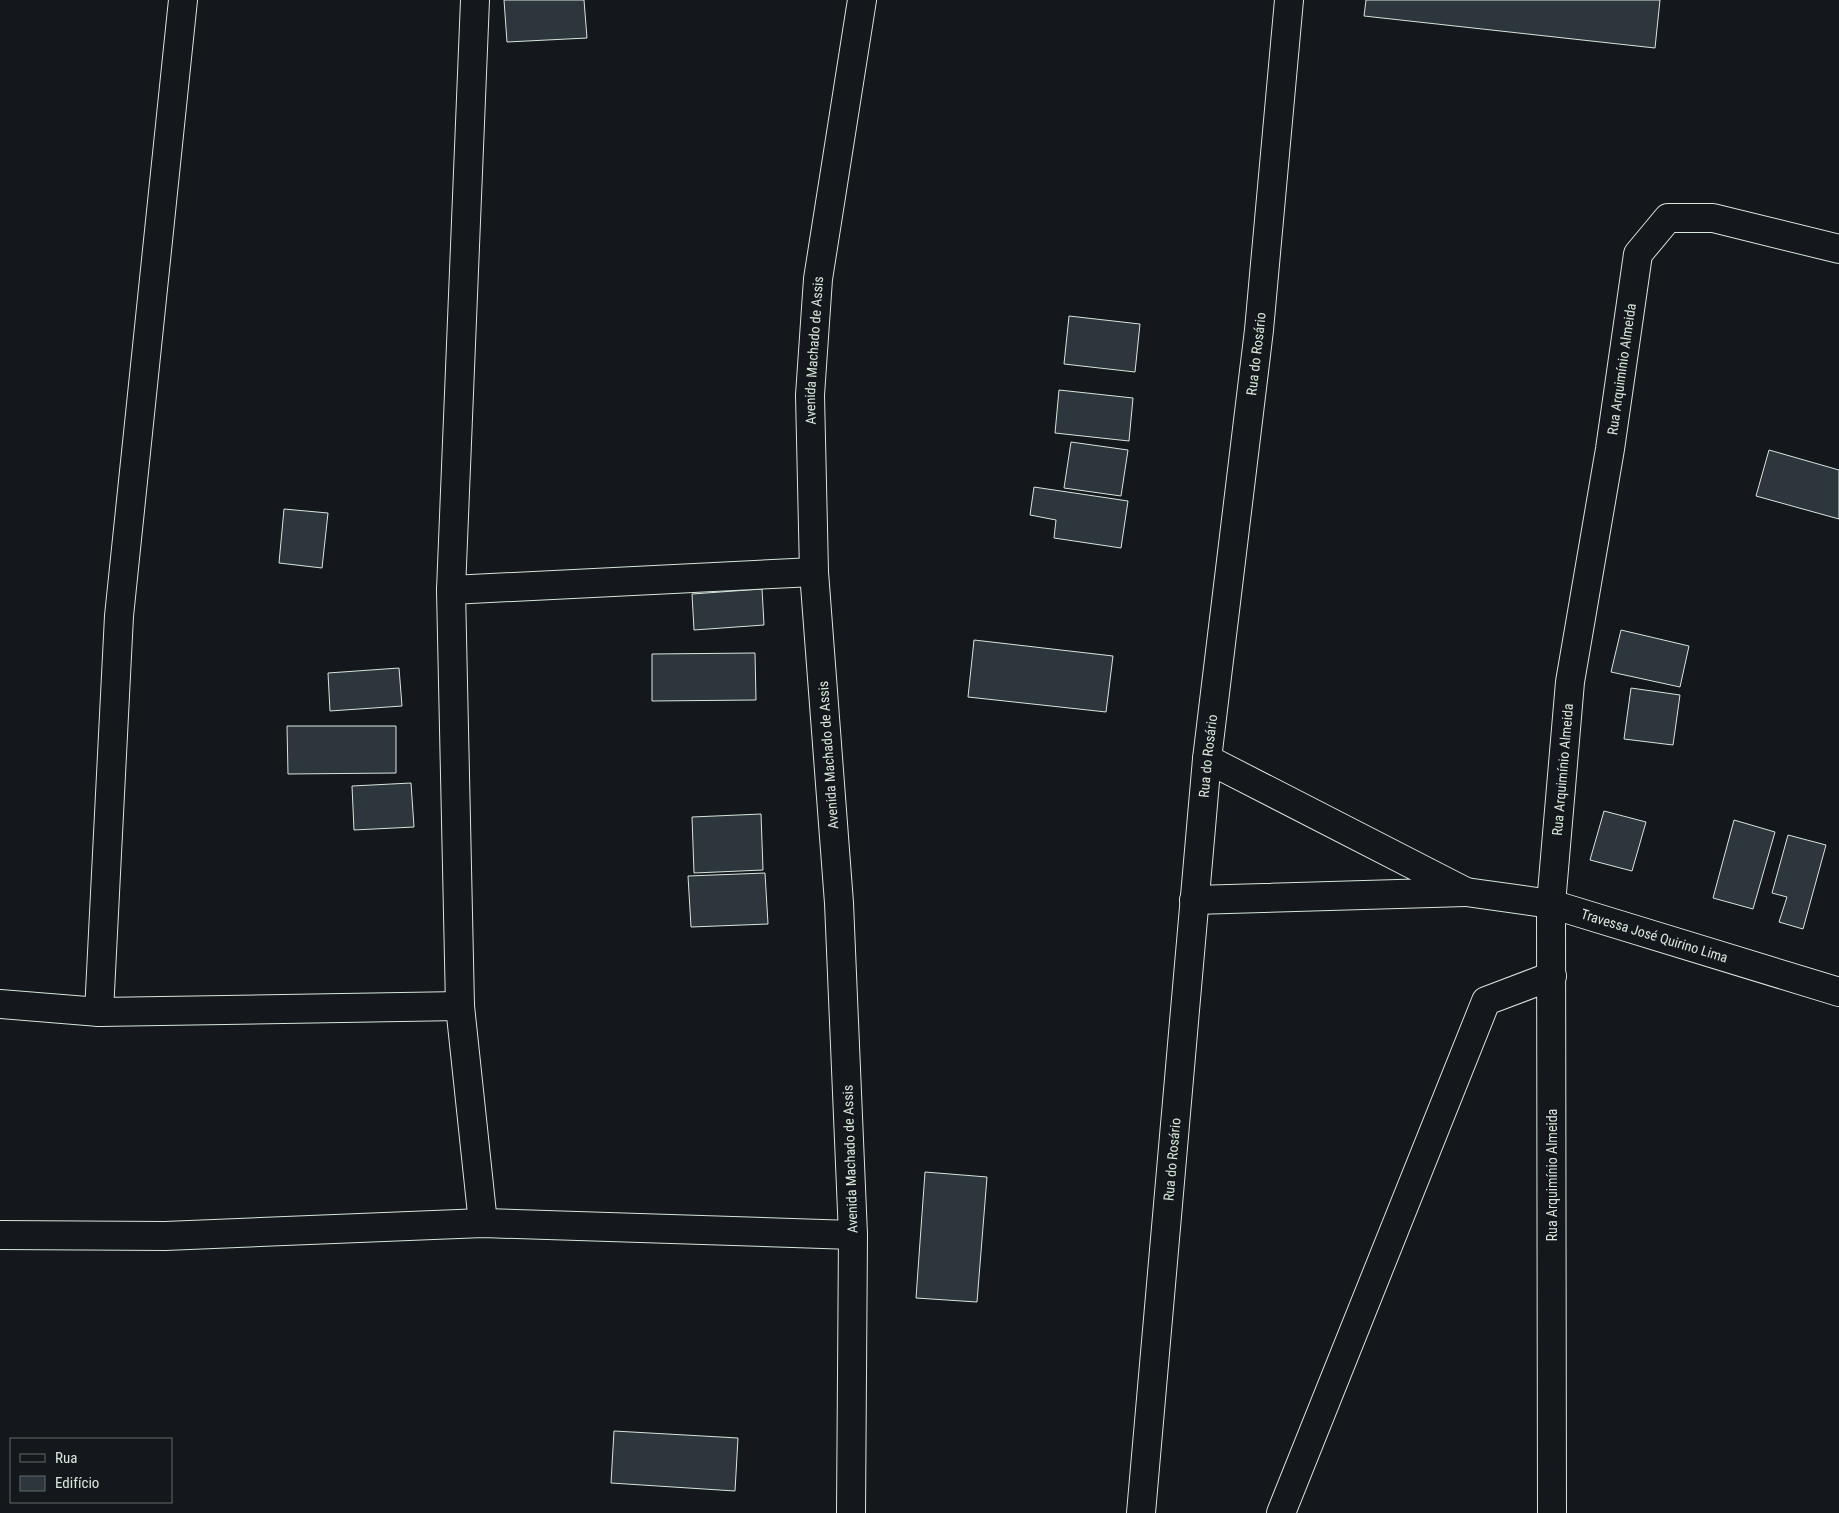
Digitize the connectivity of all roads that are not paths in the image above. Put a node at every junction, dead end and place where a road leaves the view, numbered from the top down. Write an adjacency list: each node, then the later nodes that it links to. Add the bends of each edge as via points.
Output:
1 (184, 0): 16 (street, via 119,616)
2 (475, 0): 7 (street)
3 (862, 0): 6 (street, Avenida Machado de Assis, via 818,279 810,395)
4 (1289, 0): 8 (street, Rua do Rosário, via 1259,330)
5 (1839, 249): 11 (street, Rua Arquimínio Almeida, via 1713,218 1668,218 1638,254 1610,449 1570,682)
6 (814, 572): 7 (street); 19 (street, Avenida Machado de Assis, via 839,904)
7 (452, 590): 15 (street)
8 (1207, 760): 9 (street); 10 (street, Rua do Rosário)
9 (1466, 892): 10 (street); 11 (street, Travessa José Quirino Lima)
10 (1194, 900): 21 (street, Rua do Rosário)
11 (1551, 904): 12 (street, Rua Arquimínio Almeida); 13 (street, Travessa José Quirino Lima)
12 (1552, 976): 22 (street, via 1486,1001); 23 (street, Rua Arquimínio Almeida)
13 (1839, 992)
14 (0, 1004): 16 (street)
15 (460, 1006): 16 (street); 17 (street)
16 (99, 1012)
17 (484, 1223): 18 (street, via 165,1236); 19 (street)
18 (0, 1235)
19 (853, 1235): 20 (street, Avenida Machado de Assis)
20 (851, 1513)
21 (1141, 1513)
22 (1281, 1513)
23 (1552, 1513)

